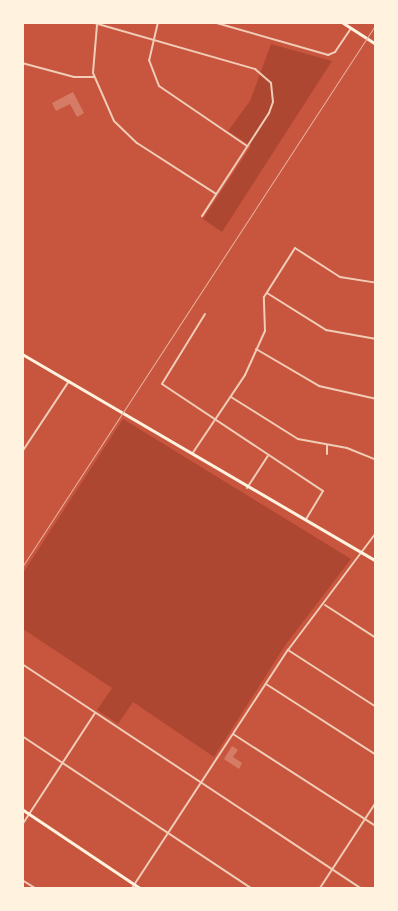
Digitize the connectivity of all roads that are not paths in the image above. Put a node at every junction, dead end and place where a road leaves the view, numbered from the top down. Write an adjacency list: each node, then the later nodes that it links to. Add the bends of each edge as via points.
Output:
1 (91, 22): 5 (street)
2 (158, 22): 7 (street)
3 (212, 22): 6 (street, via 324,55 335,52)
4 (342, 22): 6 (main road)
5 (97, 24): 7 (street); 10 (street)
6 (351, 28): 8 (main road)
7 (152, 40): 11 (street, via 150,65 159,86); 11 (street, via 255,69 271,83 271,108)
8 (376, 44)
9 (22, 63): 10 (street, via 74,77)
10 (94, 77): 12 (street, via 102,102 120,129)
11 (247, 146): 12 (street)
12 (216, 194): 13 (street)
13 (202, 216)
14 (376, 283): 15 (street, via 340,277 296,248)
15 (266, 293): 17 (street, via 326,330); 18 (street, via 265,331)
16 (205, 314): 23 (street, via 162,384)
17 (376, 339)
18 (256, 349): 21 (street); 22 (street, via 319,386)
19 (22, 354): 20 (main road)
20 (69, 381): 25 (street); 26 (main road)
21 (231, 397): 23 (street); 24 (street, via 295,438)
22 (376, 398)
23 (214, 421): 26 (street); 28 (street)
24 (327, 445): 27 (street); 29 (street)
25 (22, 452)
26 (192, 454): 30 (main road)
27 (326, 454)
28 (268, 456): 30 (street); 31 (street, via 323,491)
29 (376, 460)
30 (247, 488): 31 (main road)
31 (304, 521): 33 (main road)
32 (376, 533): 33 (street)
33 (362, 554): 34 (main road); 35 (street)
34 (376, 561)
35 (325, 605): 36 (street); 37 (street)
36 (376, 638)
37 (288, 650): 39 (street); 40 (street)
38 (22, 664): 41 (street)
39 (266, 684): 42 (street); 44 (street)
40 (376, 707)
41 (96, 712): 45 (street); 46 (street)
42 (232, 734): 46 (street); 50 (street)
43 (22, 736): 45 (street)
44 (376, 755)
45 (62, 763): 49 (street); 53 (street)
46 (200, 784): 53 (street); 54 (street)
47 (376, 802): 50 (street)
48 (22, 809): 49 (main road)
49 (30, 814): 51 (street); 56 (main road)
50 (364, 819): 52 (street); 54 (street)
51 (22, 824)
52 (376, 826)
53 (168, 834): 56 (street); 60 (street)
54 (332, 870): 61 (street); 62 (street)
55 (22, 880): 57 (street)
56 (135, 885): 58 (street); 59 (main road)
57 (35, 888)
58 (132, 888)
59 (140, 888)
60 (251, 888)
61 (320, 888)
62 (361, 888)

